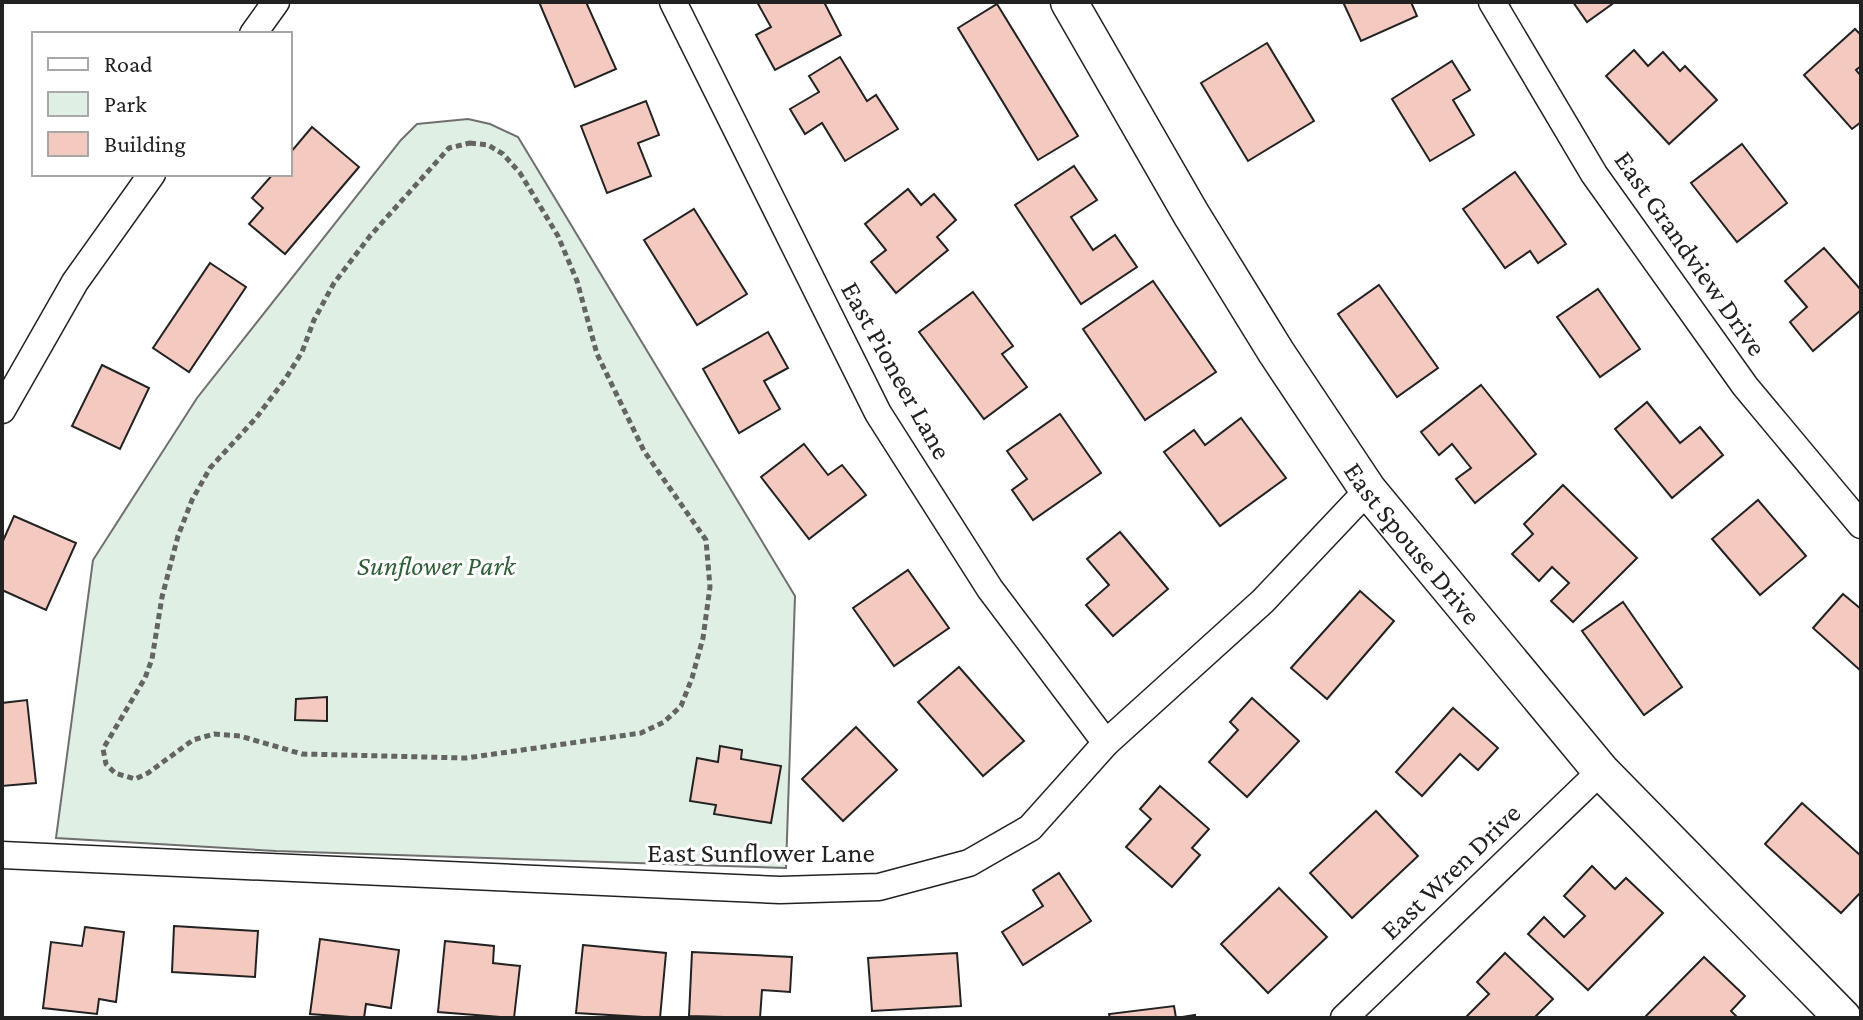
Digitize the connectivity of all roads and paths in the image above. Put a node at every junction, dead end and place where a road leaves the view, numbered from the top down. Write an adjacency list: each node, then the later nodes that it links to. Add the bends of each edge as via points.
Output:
1 (276, 2): 5 (street)
2 (673, 2): 11 (street, East Pioneer Lane, via 878,413 990,589)
3 (1069, 2): 8 (main road, East Spouse Drive, via 1191,214)
4 (1492, 2): 9 (street, East Grandview Drive, via 1594,174 1745,386)
5 (254, 32)
6 (151, 176): 7 (street, via 75,282)
7 (2, 410)
8 (1368, 490): 11 (street, East Sunflower Lane, via 1263,601); 12 (main road, East Spouse Drive)
9 (1861, 525)
10 (214, 734): 10 (path, via 302,754 466,758 641,733 681,706 703,638 710,587 706,540 637,437 597,354 558,236 520,173 488,145 449,148 370,236 334,283 286,378 210,468 192,500 162,597 152,659 103,749 106,764 135,779 193,740)
11 (1106, 743): 13 (street, East Sunflower Lane, via 1030,828 969,863 879,887 780,890)
12 (1601, 771): 14 (street, East Wren Drive); 15 (main road, East Spouse Drive)
13 (2, 855)
14 (1344, 1018)
15 (1843, 1018)

